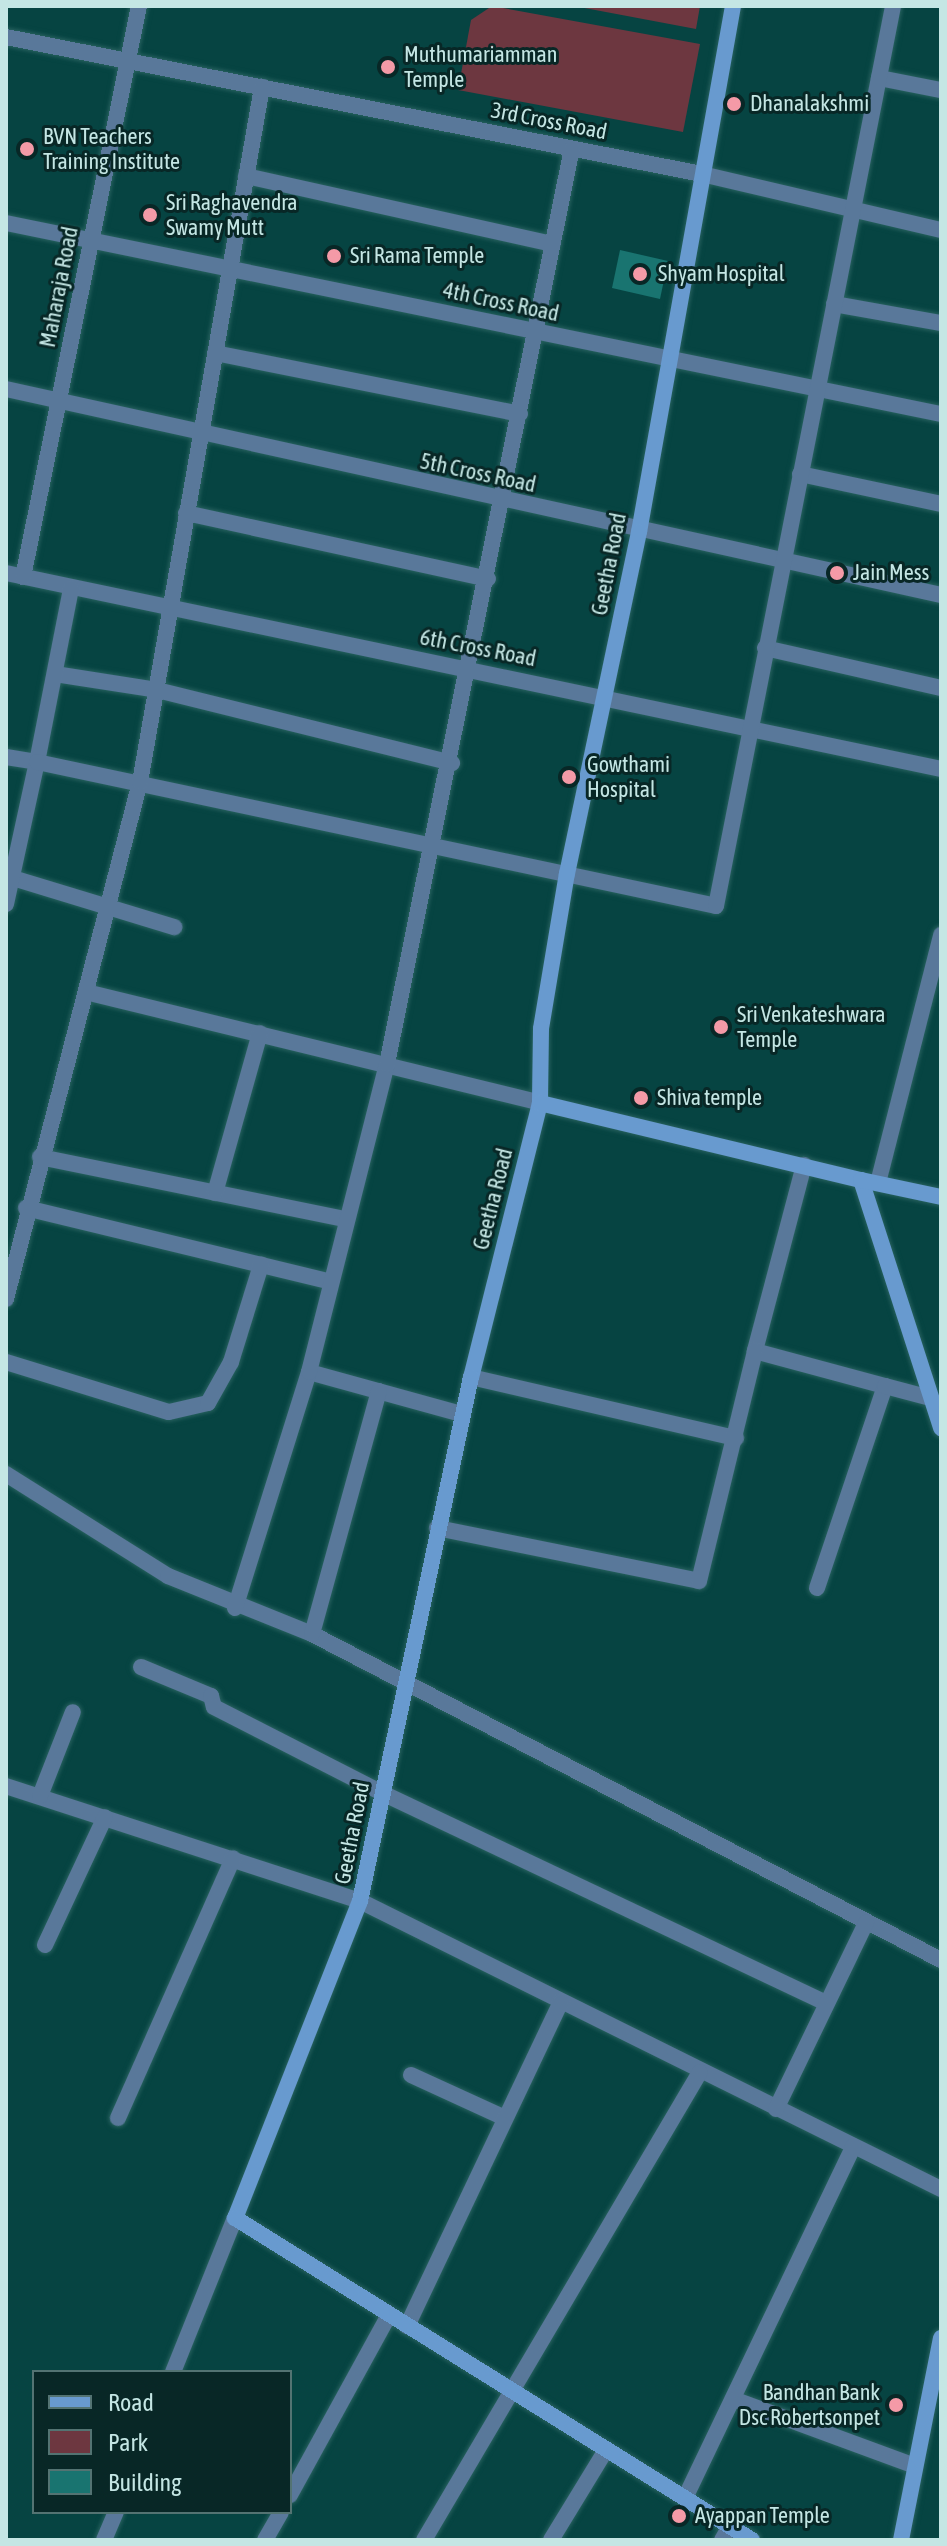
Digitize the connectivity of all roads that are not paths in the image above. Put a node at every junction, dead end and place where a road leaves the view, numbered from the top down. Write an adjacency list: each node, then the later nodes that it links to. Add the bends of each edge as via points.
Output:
1 (139, 6): 5 (street, Maharaja Road)
2 (733, 6): 10 (street, Geetha Road)
3 (893, 6): 6 (street)
4 (6, 37): 5 (street, 3rd Cross Road)
5 (128, 61): 7 (street, 3rd Cross Road); 15 (street, Maharaja Road)
6 (879, 78): 8 (street); 12 (street)
7 (262, 87): 9 (street, 3rd Cross Road); 11 (street)
8 (941, 90)
9 (572, 148): 10 (street, 3rd Cross Road); 16 (street)
10 (702, 174): 12 (street, 3rd Cross Road); 22 (street, Geetha Road)
11 (246, 176): 16 (street); 17 (street)
12 (853, 209): 14 (street, 3rd Cross Road); 18 (street)
13 (6, 223): 15 (street, 4th Cross Road)
14 (941, 230)
15 (91, 240): 17 (street, 4th Cross Road); 25 (street, Maharaja Road)
16 (553, 244): 20 (street)
17 (230, 269): 20 (street, 4th Cross Road); 21 (street)
18 (834, 304): 19 (street); 24 (street)
19 (941, 323)
20 (535, 331): 22 (street, 4th Cross Road); 26 (street)
21 (215, 353): 26 (street); 28 (street)
22 (666, 358): 24 (street, 4th Cross Road); 33 (street, Geetha Road)
23 (6, 389): 25 (street, 5th Cross Road)
24 (818, 389): 27 (street, 4th Cross Road); 29 (street)
25 (60, 399): 28 (street, 5th Cross Road); 36 (street, Maharaja Road)
26 (520, 414): 30 (street)
27 (941, 414)
28 (199, 435): 30 (street, 5th Cross Road); 32 (street)
29 (800, 474): 31 (street); 34 (street)
30 (504, 500): 33 (street, 5th Cross Road); 37 (street)
31 (941, 504)
32 (186, 513): 37 (street); 40 (street)
33 (639, 532): 34 (street, 5th Cross Road); 46 (street, Geetha Road)
34 (781, 561): 39 (street, 5th Cross Road); 41 (street)
35 (6, 573): 36 (street, 6th Cross Road)
36 (23, 577): 38 (street, 6th Cross Road)
37 (488, 579): 42 (street)
38 (71, 588): 40 (street, 6th Cross Road); 43 (street)
39 (941, 595)
40 (171, 608): 42 (street, 6th Cross Road); 45 (street)
41 (765, 648): 44 (street); 47 (street)
42 (471, 669): 46 (street, 6th Cross Road); 50 (street)
43 (55, 674): 45 (street); 49 (street)
44 (941, 688)
45 (157, 690): 50 (street); 52 (street)
46 (604, 696): 47 (street, 6th Cross Road); 54 (street, Geetha Road)
47 (750, 726): 51 (street, 6th Cross Road); 54 (street, via 716,906)
48 (6, 757): 49 (street)
49 (37, 762): 52 (street); 55 (street)
50 (452, 763): 53 (street)
51 (941, 769)
52 (140, 782): 53 (street); 57 (street)
53 (437, 845): 54 (street); 62 (street)
54 (567, 873): 63 (street, Geetha Road, via 541,1029)
55 (9, 877): 56 (street); 57 (street)
56 (6, 904)
57 (110, 910): 58 (street); 60 (street)
58 (174, 927)
59 (941, 935): 66 (street)
60 (90, 993): 61 (street); 64 (street)
61 (260, 1033): 62 (street); 68 (street)
62 (387, 1064): 63 (street); 71 (street)
63 (540, 1103): 65 (street); 78 (street, Geetha Road)
64 (40, 1157): 68 (street); 70 (street)
65 (804, 1165): 67 (street); 75 (street)
66 (879, 1179): 67 (street); 69 (street)
67 (861, 1180): 81 (street)
68 (215, 1193): 71 (street)
69 (941, 1197)
70 (26, 1208): 72 (street); 74 (street)
71 (346, 1219): 73 (street)
72 (261, 1265): 73 (street); 76 (street, via 231,1362 208,1403 169,1412)
73 (331, 1282): 77 (street)
74 (6, 1299)
75 (755, 1351): 79 (street); 84 (street)
76 (6, 1362)
77 (309, 1372): 80 (street); 88 (street)
78 (471, 1377): 82 (street, Geetha Road); 84 (street)
79 (885, 1386): 81 (street); 87 (street)
80 (379, 1391): 82 (street); 89 (street)
81 (927, 1397): 83 (street)
82 (462, 1414): 86 (street, Geetha Road)
83 (941, 1428)
84 (736, 1438): 86 (street, via 699,1581)
85 (6, 1474): 88 (street, via 121,1550)
86 (437, 1528): 91 (street, Geetha Road)
87 (817, 1588)
88 (235, 1608): 89 (street)
89 (312, 1634): 91 (street)
90 (141, 1667): 94 (street, via 211,1696 214,1707)
91 (403, 1683): 94 (street, Geetha Road); 99 (street)
92 (73, 1712): 95 (street)
93 (6, 1786): 95 (street)
94 (382, 1793): 98 (street, Geetha Road); 103 (street)
95 (40, 1796): 96 (street)
96 (105, 1817): 97 (street); 100 (street)
97 (233, 1858): 98 (street); 107 (street)
98 (360, 1901): 102 (street); 111 (street, Geetha Road)
99 (866, 1923): 101 (street); 103 (street)
100 (45, 1945)
101 (941, 1960)
102 (561, 2002): 104 (street); 108 (street)
103 (824, 2002): 106 (street)
104 (700, 2072): 106 (street); 116 (street)
105 (411, 2075): 108 (street)
106 (776, 2109): 109 (street)
107 (118, 2118)
108 (505, 2118): 113 (street)
109 (854, 2146): 110 (street); 117 (street)
110 (941, 2189)
111 (235, 2218): 112 (street); 115 (street, Geetha Road)
112 (389, 2315): 113 (street); 120 (street)
113 (407, 2326): 116 (street)
114 (941, 2338): 119 (street)
115 (174, 2370)
116 (512, 2392): 118 (street); 127 (street)
117 (733, 2399): 119 (street); 121 (street)
118 (606, 2450): 121 (street); 128 (street)
119 (915, 2466): 130 (street)
120 (292, 2491)
121 (685, 2498): 124 (street)
122 (115, 2514): 125 (street)
123 (280, 2514): 126 (street)
124 (726, 2533): 129 (street)
125 (104, 2540)
126 (265, 2540)
127 (424, 2540)
128 (551, 2540)
129 (752, 2540)
130 (901, 2540)

